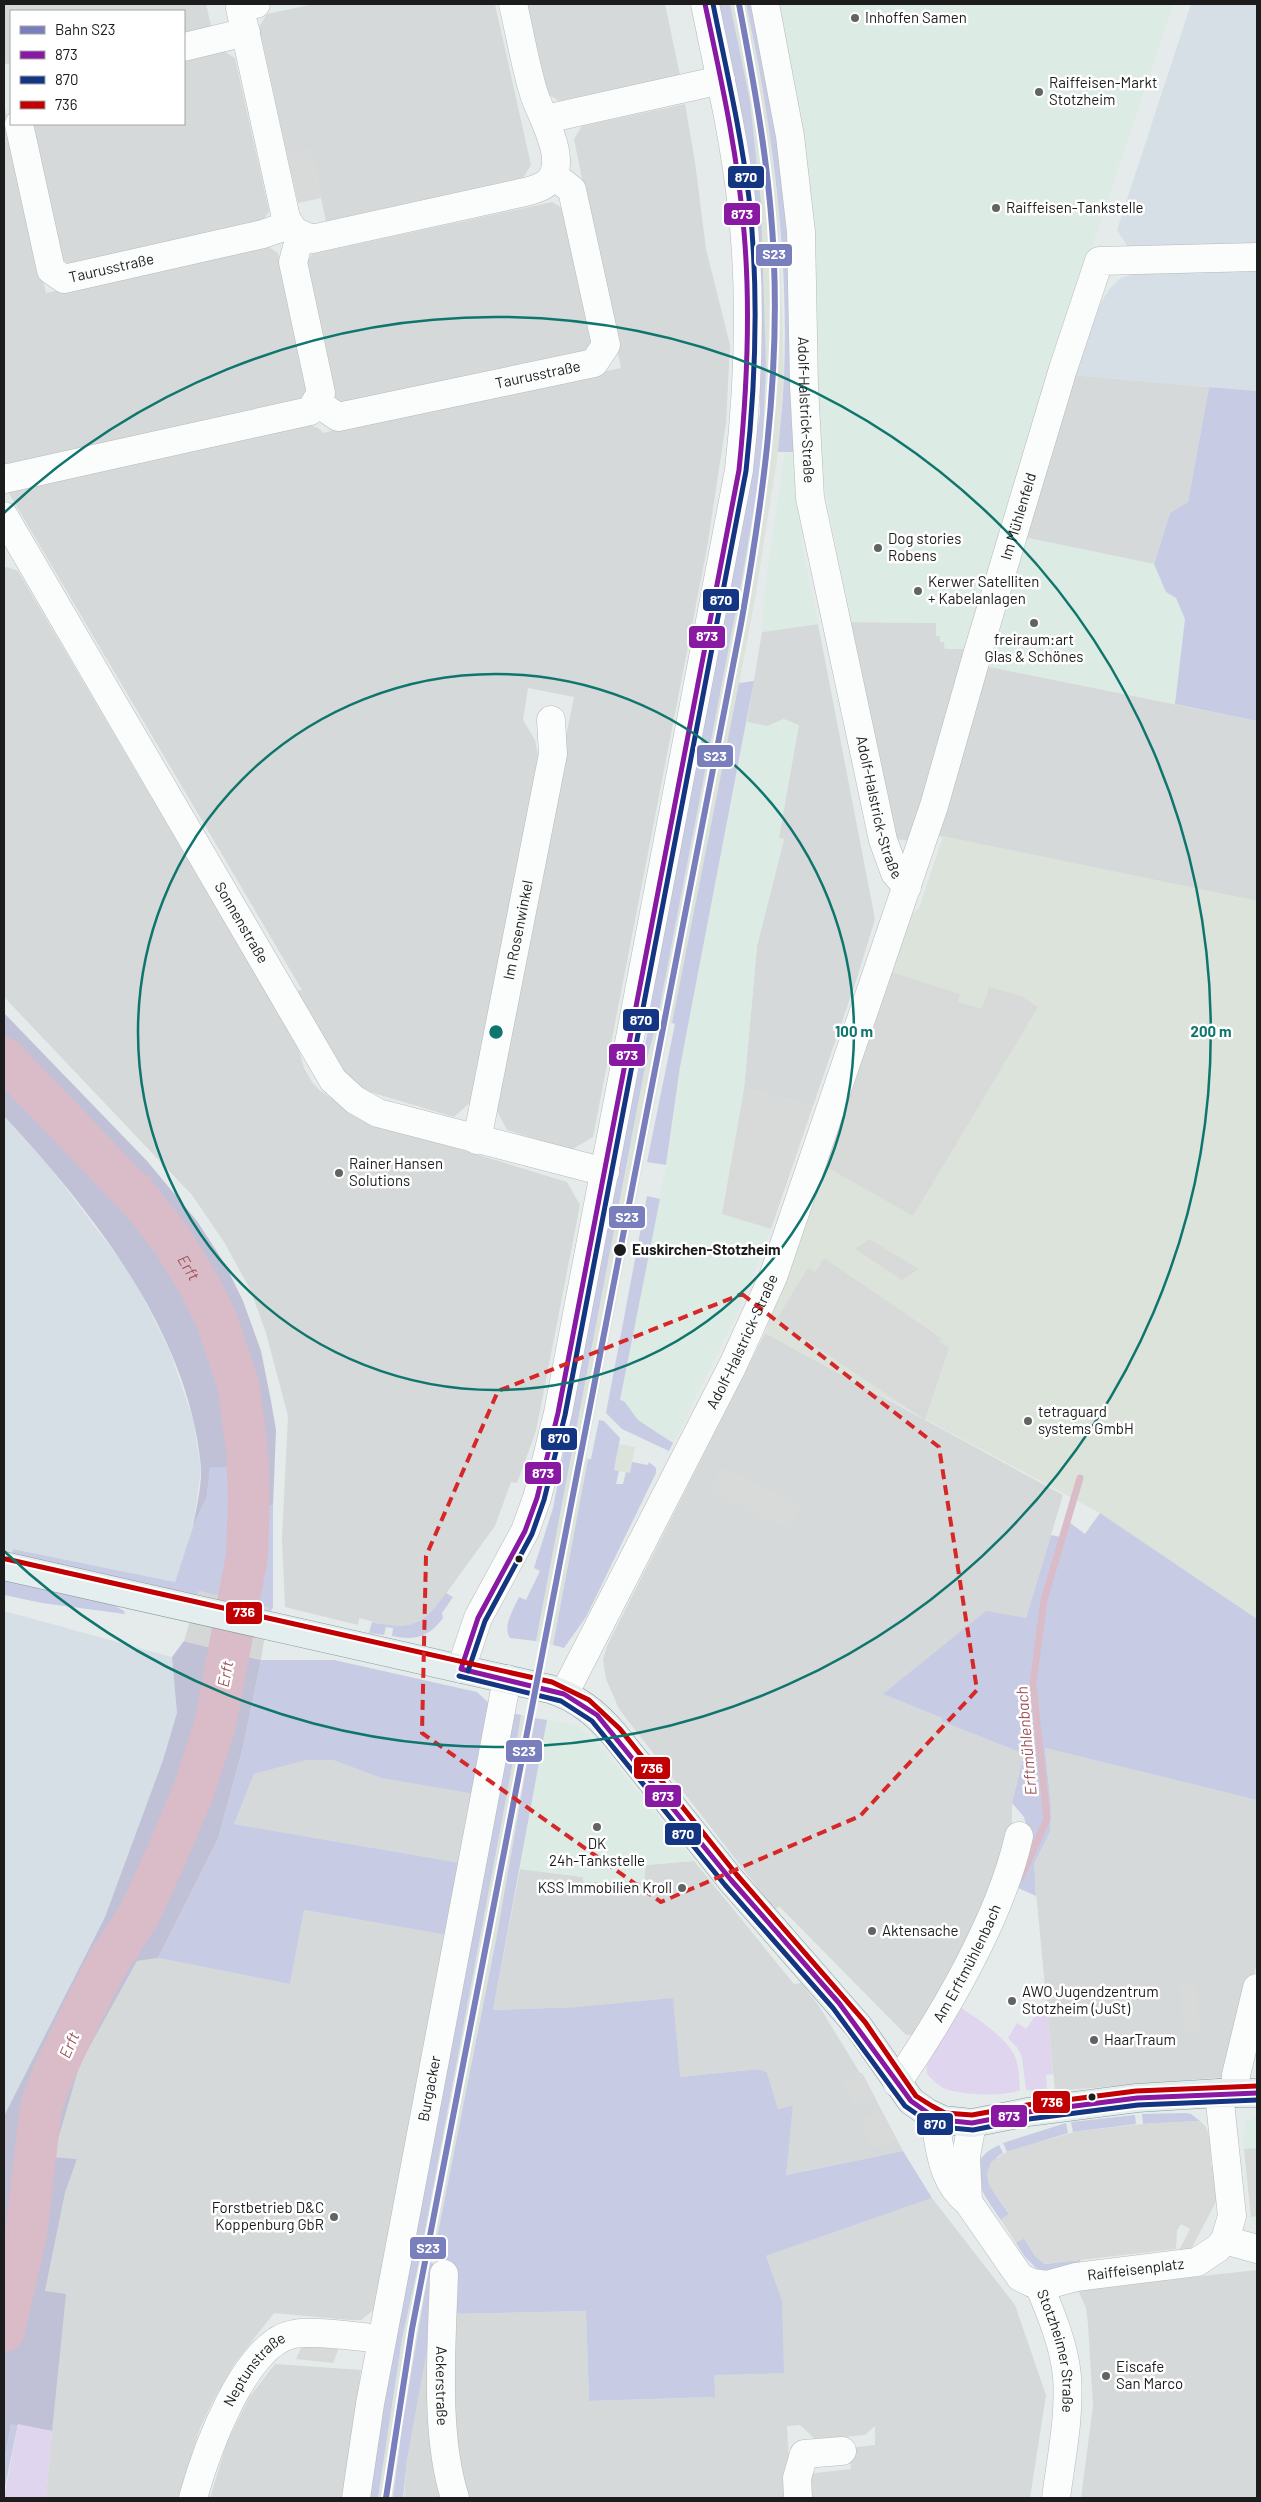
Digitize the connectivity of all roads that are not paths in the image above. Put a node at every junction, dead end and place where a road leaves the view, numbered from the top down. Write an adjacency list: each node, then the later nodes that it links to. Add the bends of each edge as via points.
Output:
1 (256, 4): 5 (street, via 240,8)
2 (513, 4): 8 (street, via 534,95)
3 (705, 4): 7 (street)
4 (765, 4): 17 (street, Adolf-Halstrick-Straße, via 790,136 801,232 810,498 883,840 895,873)
5 (246, 32): 6 (street); 11 (street)
6 (185, 47)
7 (721, 80): 8 (street); 19 (street, via 741,198 747,271 748,344 742,440 733,505)
8 (546, 119): 10 (street, via 554,154)
9 (19, 125): 11 (street, Taurusstraße, via 51,270 64,279 263,234)
10 (553, 175): 11 (street, Taurusstraße, via 546,184 525,192 318,238); 13 (street, Taurusstraße, via 572,190 606,345 594,363 338,417)
11 (295, 231): 13 (street, via 293,262 321,393)
12 (1257, 257): 17 (street, Im Mühlenfeld, via 1099,261)
13 (316, 402): 14 (street, via 310,411)
14 (4, 479)
15 (4, 516): 18 (street, Sonnenstraße, via 333,1080 355,1100 378,1112)
16 (551, 720): 18 (street, Im Rosenwinkel, via 553,754)
17 (907, 887): 23 (street, Adolf-Halstrick-Straße, via 794,1218 752,1325)
18 (477, 1140): 19 (street, Sonnenstraße)
19 (605, 1172): 21 (street, via 558,1413 537,1498 525,1531 473,1629)
20 (4, 1566): 21 (main road)
21 (462, 1669): 22 (main road)
22 (507, 1679): 23 (main road); 34 (street, Burgacker)
23 (564, 1694): 26 (main road, via 591,1710 614,1734 737,1887 839,2003)
24 (1020, 1836): 26 (street, Am Erftmühlenbach, via 1015,1857 985,1930 924,2043)
25 (1257, 1988): 27 (street, via 1236,2075)
26 (897, 2083): 28 (main road, via 911,2101)
27 (1237, 2093): 28 (main road, via 1122,2100); 30 (street, via 1232,2216)
28 (953, 2120): 29 (street, via 966,2156); 29 (street, Stotzheimer Straße, via 948,2180 957,2194)
29 (968, 2202): 33 (street, Stotzheimer Straße, via 1014,2270 1026,2281)
30 (1225, 2240): 31 (street); 33 (street, Raiffeisenplatz, via 1197,2262 1076,2277)
31 (1257, 2249)
32 (444, 2274): 38 (street, Ackerstraße, via 440,2357 442,2398 448,2472)
33 (1039, 2285): 40 (street, Stotzheimer Straße, via 1060,2341 1067,2375 1067,2411)
34 (382, 2339): 36 (street, Neptunstraße, via 294,2334 272,2344 248,2372 228,2405); 37 (street, Burgacker)
35 (842, 2451): 39 (street, via 804,2454 796,2478)
36 (193, 2498)
37 (356, 2498)
38 (455, 2498)
39 (798, 2498)
40 (1056, 2498)

